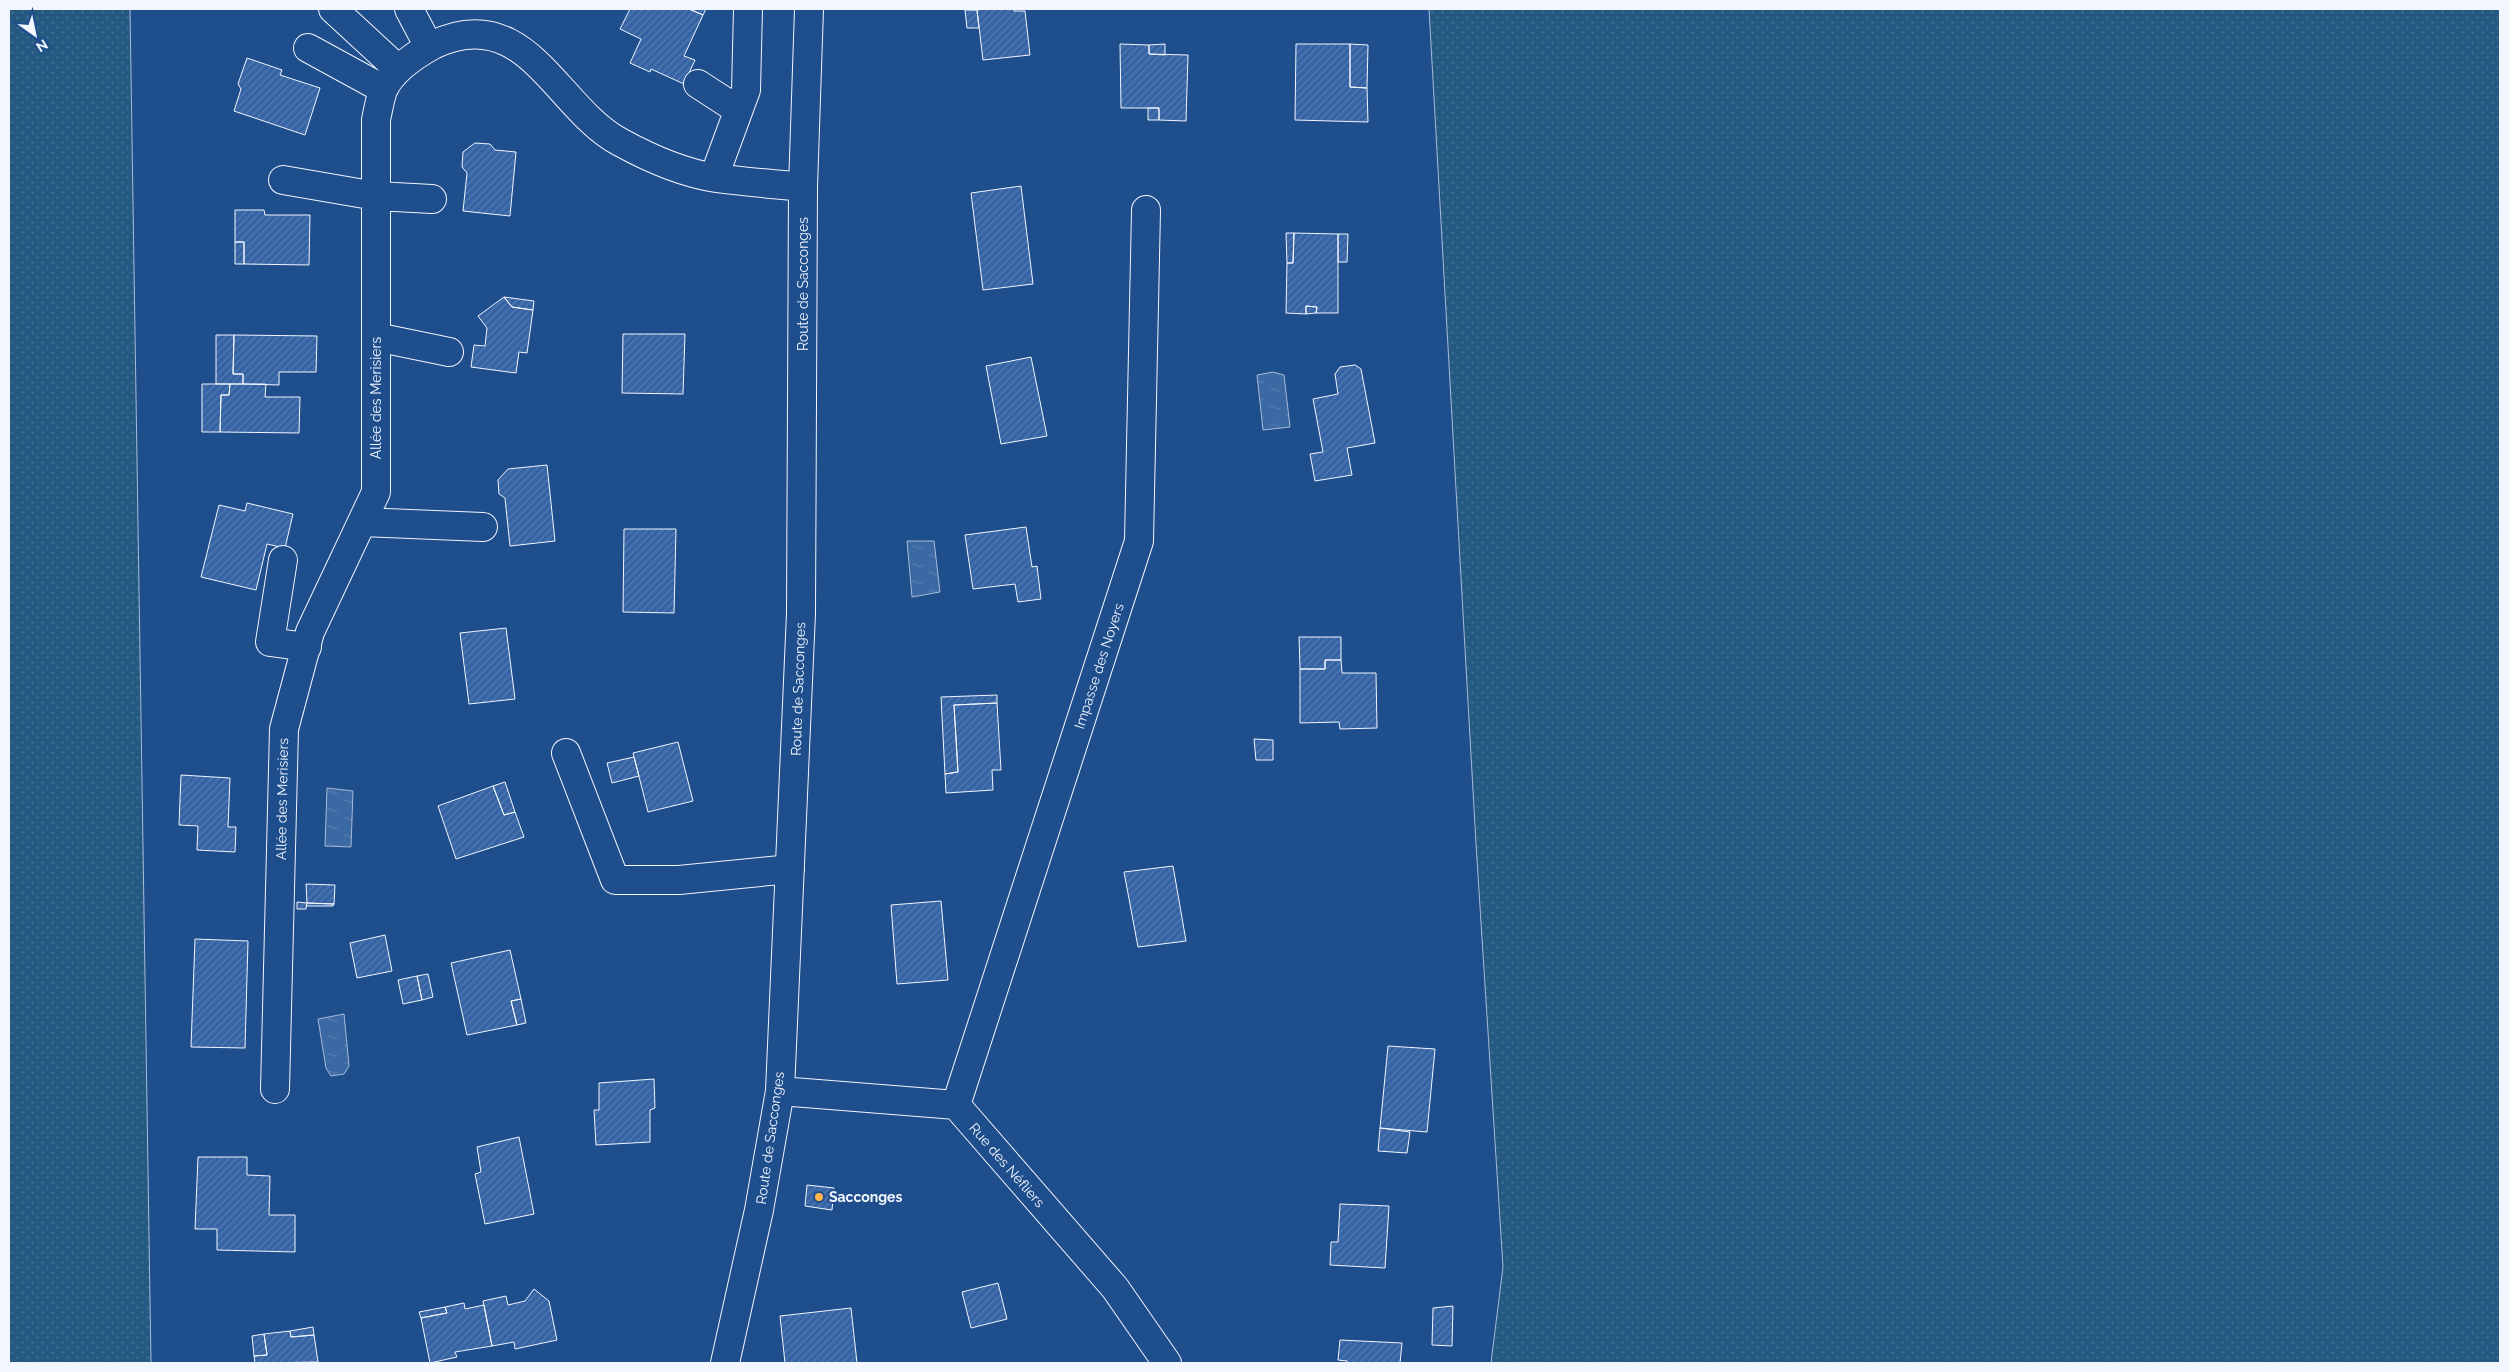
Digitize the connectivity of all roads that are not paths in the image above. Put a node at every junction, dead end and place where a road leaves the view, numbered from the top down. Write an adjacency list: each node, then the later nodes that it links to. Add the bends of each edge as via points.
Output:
1 (333, 9): 7 (street)
2 (409, 9): 5 (street)
3 (748, 9): 9 (street, via 746,90)
4 (809, 9): 12 (street, Route de Sacconges)
5 (429, 47): 7 (street); 10 (street, via 446,37 478,32 502,36 517,44 553,75 599,128 619,142 660,161)
6 (308, 48): 7 (street)
7 (391, 79): 13 (street, Allée des Merisiers, via 376,120)
8 (698, 84): 9 (street)
9 (738, 110): 10 (street)
10 (714, 178): 12 (street)
11 (283, 180): 13 (street)
12 (803, 188): 23 (street, Route de Sacconges, via 801,613)
13 (376, 196): 14 (street); 16 (street, Allée des Merisiers)
14 (432, 199)
15 (1146, 210): 26 (street, Impasse des Noyers, via 1140,541)
16 (376, 336): 17 (street); 18 (street, Allée des Merisiers, via 376,492)
17 (449, 352)
18 (362, 522): 19 (street); 21 (street, Allée des Merisiers, via 310,632)
19 (483, 527)
20 (283, 560): 21 (street, via 270,642)
21 (307, 647): 24 (street, Allée des Merisiers, via 284,729)
22 (566, 753): 23 (street, via 614,880 679,880)
23 (790, 869): 25 (street, Route de Sacconges)
24 (275, 1089)
25 (780, 1091): 26 (street); 27 (street, Route de Sacconges, via 759,1210)
26 (956, 1105): 28 (street, Rue des Néfliers, via 1115,1288)
27 (725, 1363)
28 (1166, 1363)

